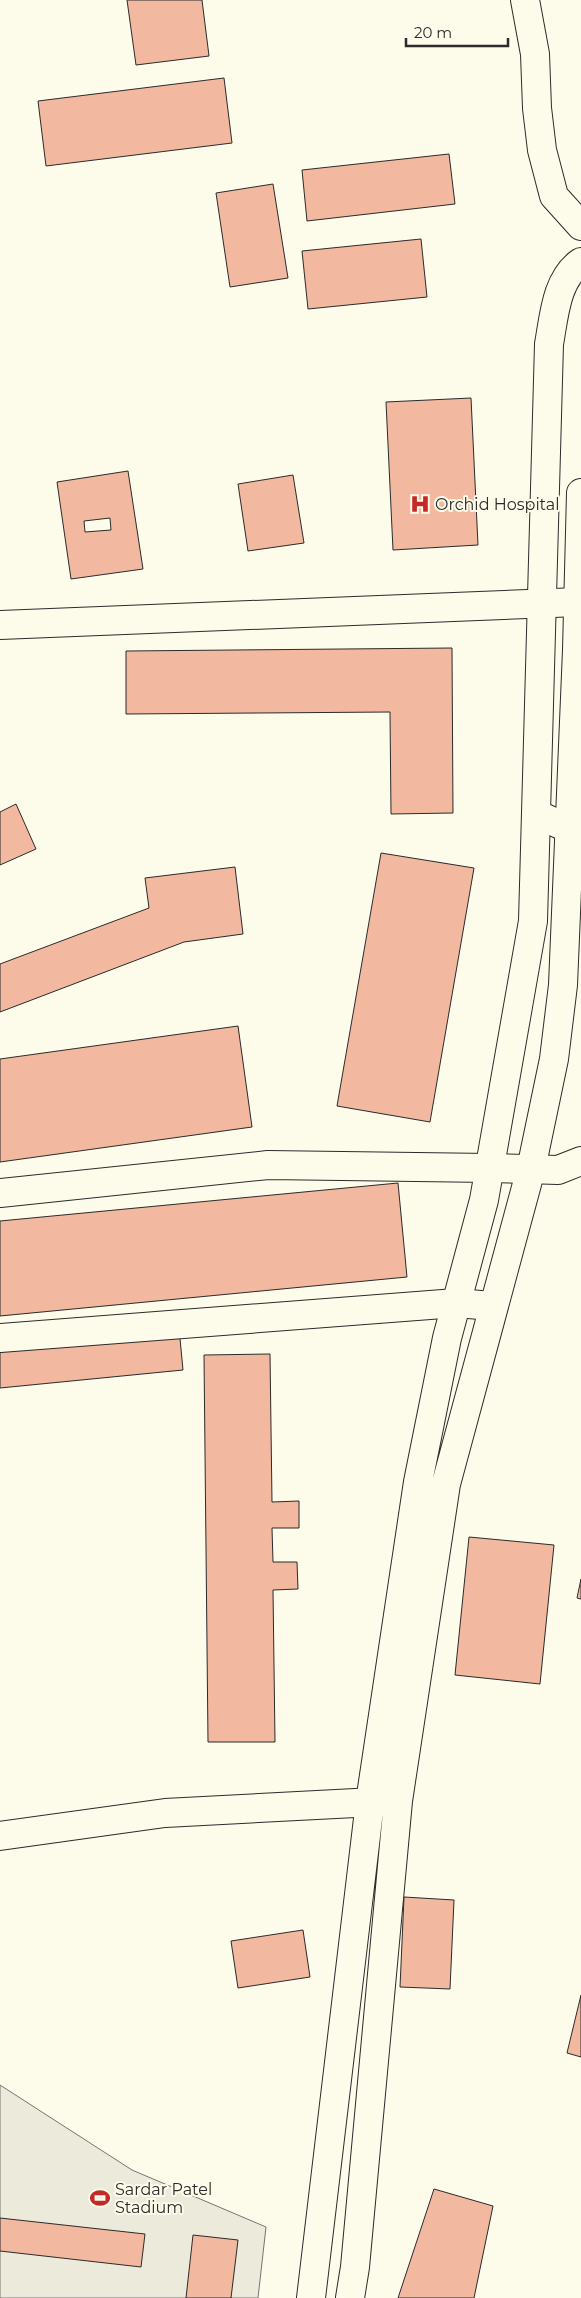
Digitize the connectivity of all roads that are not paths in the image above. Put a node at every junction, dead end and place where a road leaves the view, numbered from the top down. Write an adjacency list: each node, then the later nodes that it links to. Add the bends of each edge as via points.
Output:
1 (525, 0): 2 (main road, via 535,54 537,108 544,159 554,196)
2 (581, 226)
3 (581, 262): 6 (main road, via 574,267 559,292 549,344)
4 (581, 493): 5 (main road)
5 (578, 602): 6 (main road); 9 (main road)
6 (542, 603): 7 (main road); 8 (main road)
7 (0, 625)
8 (536, 814): 9 (main road); 11 (main road, via 533,921)
9 (576, 837): 12 (main road, via 554,1059)
10 (581, 1161): 12 (main road, via 558,1170)
11 (490, 1168): 12 (main road); 13 (main road, via 268,1165); 14 (main road)
12 (531, 1169): 15 (main road)
13 (0, 1192)
14 (456, 1303): 15 (main road); 16 (main road); 18 (main road, via 418,1482)
15 (493, 1306): 17 (main road, via 446,1484)
16 (0, 1338)
17 (398, 1801): 18 (main road); 21 (main road)
18 (370, 1802): 19 (main road, via 165,1813); 20 (main road)
19 (0, 1836)
20 (311, 2298)
21 (350, 2298)

